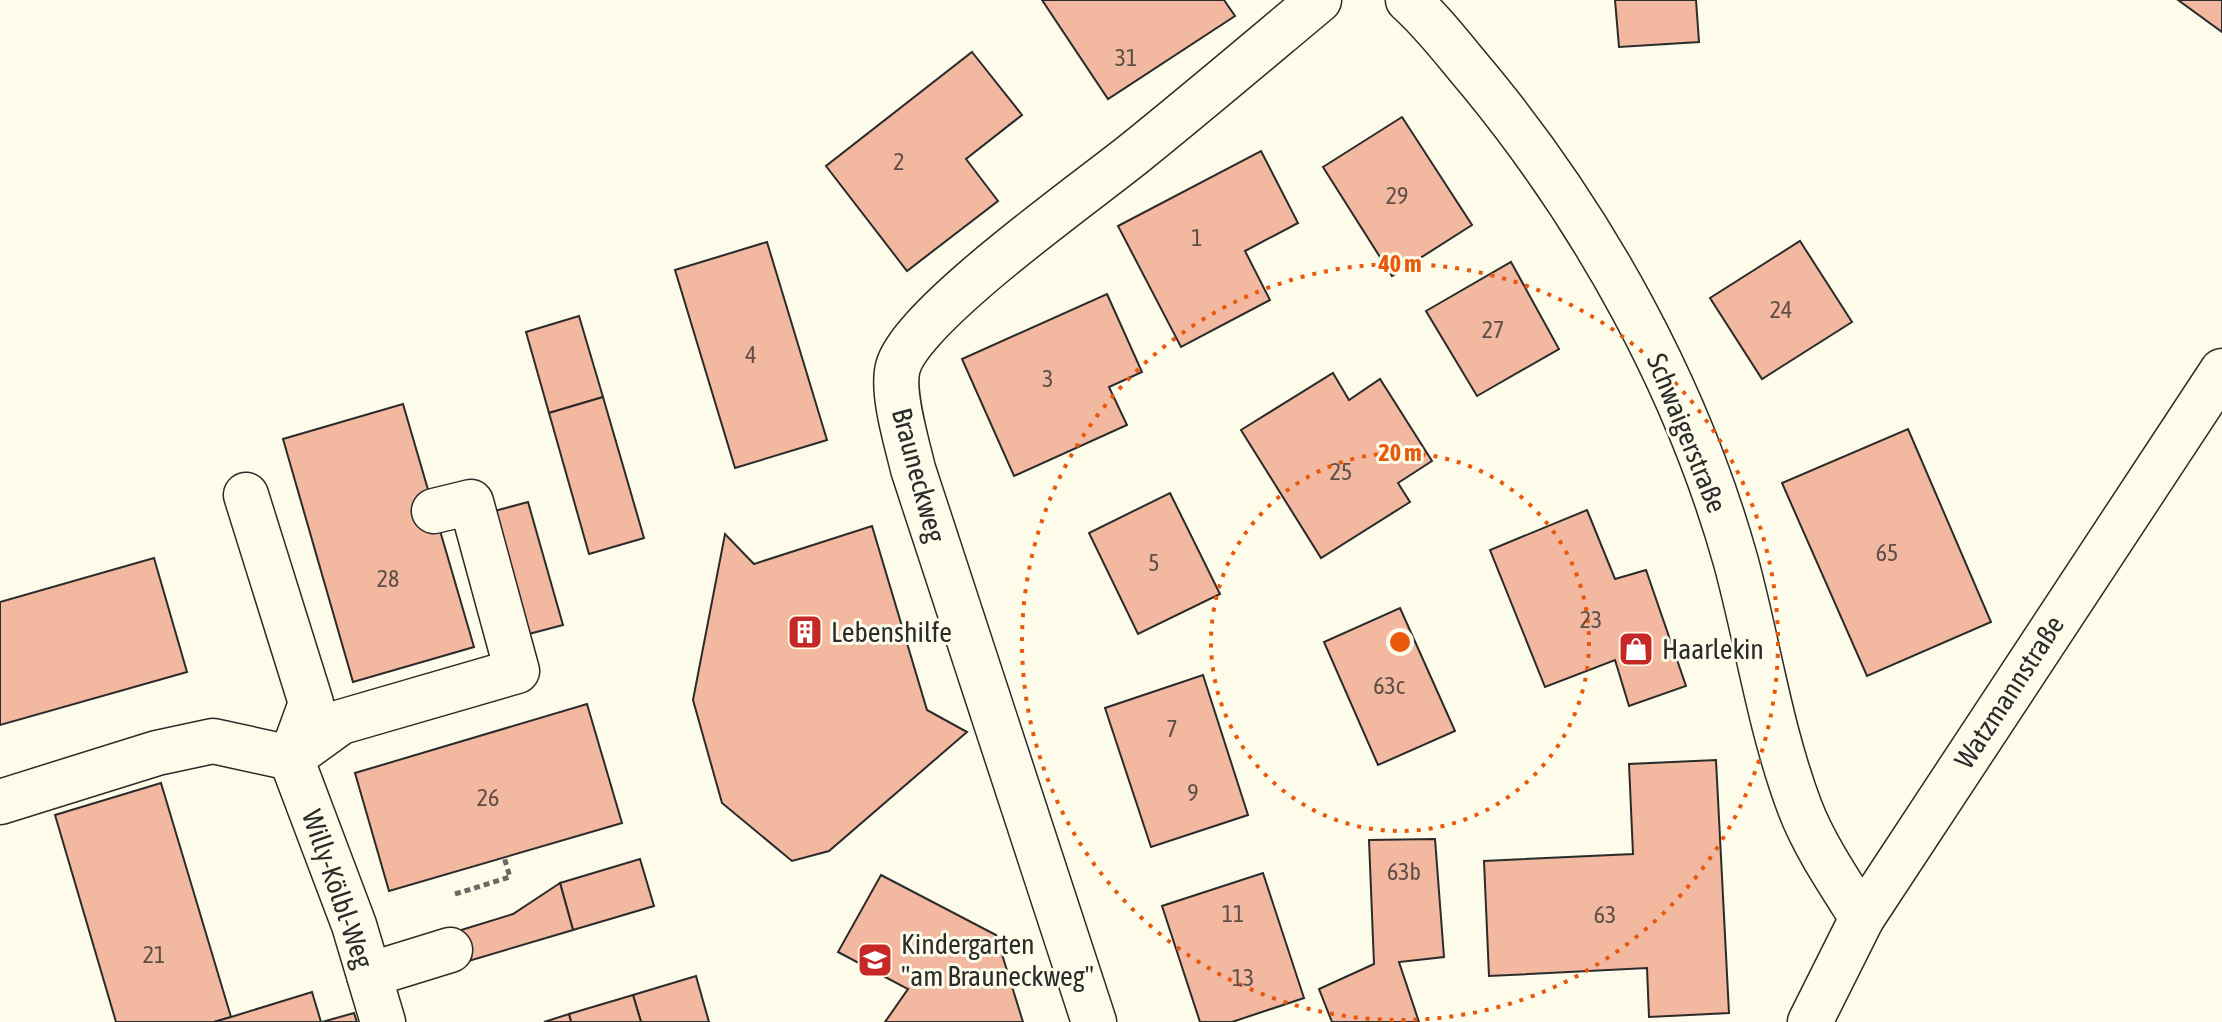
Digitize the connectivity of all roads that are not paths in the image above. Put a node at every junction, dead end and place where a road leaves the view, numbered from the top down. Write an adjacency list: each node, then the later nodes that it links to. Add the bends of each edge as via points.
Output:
1 (1319, 0): 12 (street, Brauneckweg, via 983,272 919,333 898,367 897,393 913,469)
2 (1426, 7): 8 (street, Schwaigerstraße, via 1580,216 1660,361 1710,479 1800,808)
3 (2222, 371): 8 (street, Watzmannstraße)
4 (246, 495): 6 (street, via 311,703)
5 (434, 511): 6 (street, via 471,502 517,671 341,722)
6 (291, 758): 7 (street, via 213,741); 10 (street, Willy-Kölbl-Weg)
7 (0, 802)
8 (1862, 918): 13 (street, Watzmannstraße)
9 (450, 950): 10 (street)
10 (369, 975): 11 (street, Willy-Kölbl-Weg)
11 (383, 1022)
12 (1094, 1022)
13 (1810, 1022)

